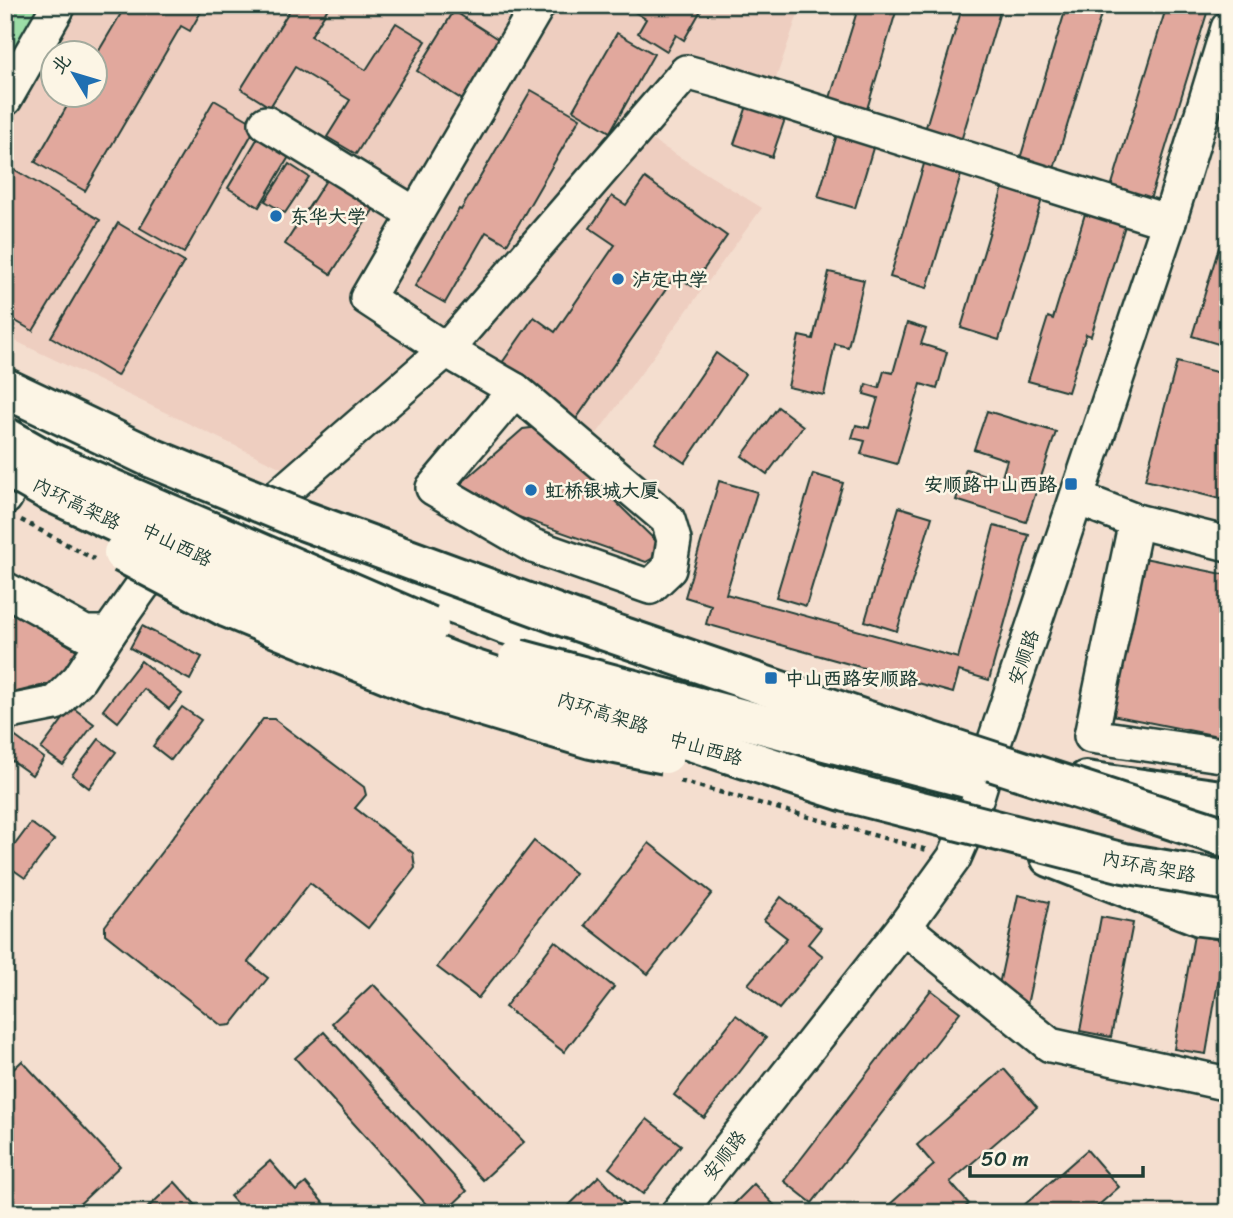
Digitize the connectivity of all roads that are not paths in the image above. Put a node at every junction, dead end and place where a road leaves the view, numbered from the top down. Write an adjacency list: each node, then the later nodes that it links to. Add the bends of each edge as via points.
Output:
1 (59, 5): 4 (street)
2 (535, 6): 6 (street)
3 (1226, 36): 7 (street, 安顺路)
4 (5, 99)
5 (266, 123): 6 (street)
6 (415, 214): 8 (street, via 367,298)
7 (1169, 222): 8 (street, via 686,72); 14 (street, 安顺路)
8 (446, 350): 10 (street); 15 (street)
9 (5, 388): 15 (main road, bridge, via 152,458)
10 (515, 390): 10 (street, via 433,488 533,546 650,587 669,569 674,540 668,520)
11 (5, 404): 23 (main road, via 157,485 273,536 505,624 759,704)
12 (14, 467): 13 (street); 18 (main road, 中山西路); 26 (main road, 内环高架路, bridge, via 49,462 480,648 889,758); 27 (main road, 内环高架路, bridge, via 236,579 460,665 846,792 1124,863)
13 (5, 498)
14 (1077, 498): 16 (street); 23 (street, 安顺路)
15 (268, 505): 26 (main road, bridge, via 571,619)
16 (1136, 521): 17 (street); 22 (street, via 1091,736)
17 (1228, 544)
18 (184, 548): 20 (street, via 143,585); 25 (main road, 中山西路, via 293,600 598,716)
19 (5, 589): 20 (street, via 85,634)
20 (109, 633): 21 (street, via 79,679 55,703)
21 (5, 713)
22 (1228, 756)
23 (986, 767): 24 (main road); 25 (street, 安顺路)
24 (1228, 801)
25 (968, 825): 28 (main road, 中山西路, via 1200,916); 29 (street, 安顺路, via 954,858)
26 (1228, 839)
27 (1228, 881)
28 (1228, 919)
29 (904, 927): 30 (street, via 1050,1045); 31 (street, 安顺路)
30 (1228, 1084)
31 (678, 1213)

